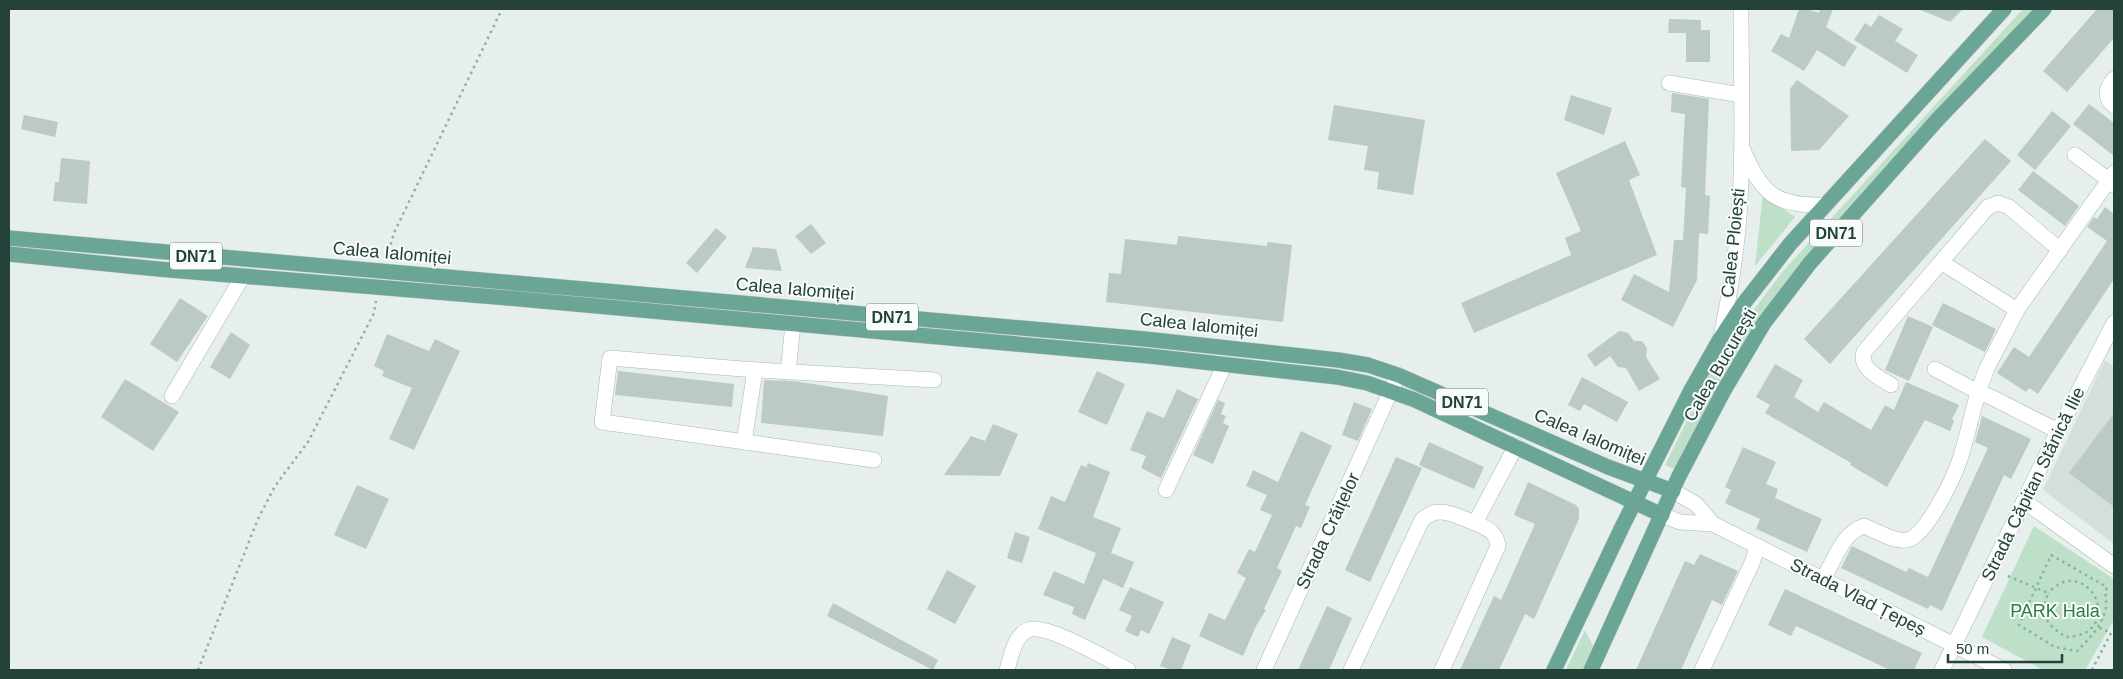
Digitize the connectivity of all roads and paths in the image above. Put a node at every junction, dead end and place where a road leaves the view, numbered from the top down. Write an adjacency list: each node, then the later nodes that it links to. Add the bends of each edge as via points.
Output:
1 (502, 9): 17 (path, via 394,233)
2 (1741, 9): 7 (street, Calea Ploiești)
3 (2004, 9): 12 (main road, Calea București / DN71)
4 (2044, 9): 40 (main road, Calea București / DN71, via 1938,119 1781,300 1744,353)
5 (2114, 79): 8 (street, via 2107,94)
6 (1669, 83): 7 (street)
7 (1741, 95): 9 (street, Calea Ploiești)
8 (2114, 106)
9 (1741, 146): 12 (street, Calea Ploiești, via 1761,184 1777,198 1798,206); 23 (street, Calea Ploiești, via 1735,259)
10 (2075, 155): 11 (street)
11 (2112, 179): 14 (street)
12 (1824, 205): 23 (main road, Calea București / DN71, via 1756,286)
13 (9, 238): 17 (main road, Calea Ialomiței / DN71)
14 (2060, 250): 16 (street, via 2009,207 1998,203 1988,207); 20 (street)
15 (10, 257): 18 (main road, Calea Ialomiței / DN71)
16 (1941, 262): 20 (street); 30 (street, via 1864,352 1865,366)
17 (383, 271): 28 (main road, Calea Ialomiței / DN71, via 1229,347 1338,360)
18 (243, 276): 19 (main road, Calea Ialomiței / DN71); 33 (street)
19 (380, 287): 21 (main road, Calea Ialomiței / DN71); 54 (path, via 374,312 308,442 276,486 258,519)
20 (2017, 310): 32 (street)
21 (793, 324): 24 (main road, Calea Ialomiței / DN71); 27 (street)
22 (2114, 326): 34 (street, Strada Căpitan Stănică Ilie)
23 (1720, 339): 38 (main road, Calea București / DN71)
24 (1225, 364): 31 (main road, Calea Ialomiței / DN71, via 1337,377); 39 (street)
25 (1935, 369): 32 (street)
26 (755, 370): 27 (street); 35 (street); 35 (street, via 610,358 602,422)
27 (788, 372): 29 (street)
28 (1398, 375): 31 (street, Strada Crăițelor); 38 (main road, Calea Ialomiței / DN71)
29 (934, 380)
30 (1890, 385)
31 (1392, 391): 36 (main road, Calea Ialomiței / DN71); 57 (street, Strada Crăițelor)
32 (1978, 392): 34 (street); 49 (street, via 1960,460 1930,521 1916,537 1906,540 1893,539 1864,526 1855,529 1846,536)
33 (172, 396)
34 (2058, 432): 41 (street, Strada Căpitan Stănică Ilie)
35 (744, 442): 37 (street)
36 (1516, 446): 42 (main road, Calea Ialomiței / DN71); 44 (street)
37 (874, 460)
38 (1645, 481): 40 (main road, Calea Ialomiței); 42 (main road, Calea București)
39 (1166, 490)
40 (1673, 491): 43 (main road, Calea București / DN71); 45 (street, Strada Vlad Țepeș, via 1696,504)
41 (2024, 501): 47 (street); 53 (street, Strada Căpitan Stănică Ilie)
42 (1634, 502): 43 (main road, Calea Ialomiței / DN71); 60 (main road, Calea București)
43 (1662, 515): 45 (street, Strada Vlad Țepeș, via 1680,522); 61 (main road, Calea București)
44 (1475, 523): 58 (street, via 1437,511 1422,520); 59 (street, via 1492,531 1498,546)
45 (1713, 524): 46 (street, Strada Vlad Țepeș)
46 (1758, 546): 49 (street, Strada Vlad Țepeș); 62 (street)
47 (2114, 566)
48 (2008, 576): 50 (path)
49 (1823, 578): 53 (street, Strada Vlad Țepeș)
50 (2036, 588): 51 (path); 52 (path, via 2019,625 2055,647 2076,651); 52 (path, via 2051,555 2107,588 2104,596 2106,605)
51 (2048, 593): 52 (path, via 2068,581 2083,584 2095,594 2099,610); 52 (path, via 2043,608 2049,626 2066,637 2084,634)
52 (2096, 626): 65 (path, via 2111,633)
53 (1953, 645): 63 (street, Strada Căpitan Stănică Ilie); 64 (street, Strada Vlad Țepeș)
54 (198, 670)
55 (1007, 670): 56 (street, via 1020,636 1039,628)
56 (1128, 670)
57 (1264, 670)
58 (1351, 670)
59 (1442, 670)
60 (1554, 670)
61 (1591, 670)
62 (1702, 670)
63 (1942, 670)
64 (2004, 670)
65 (2092, 670)

